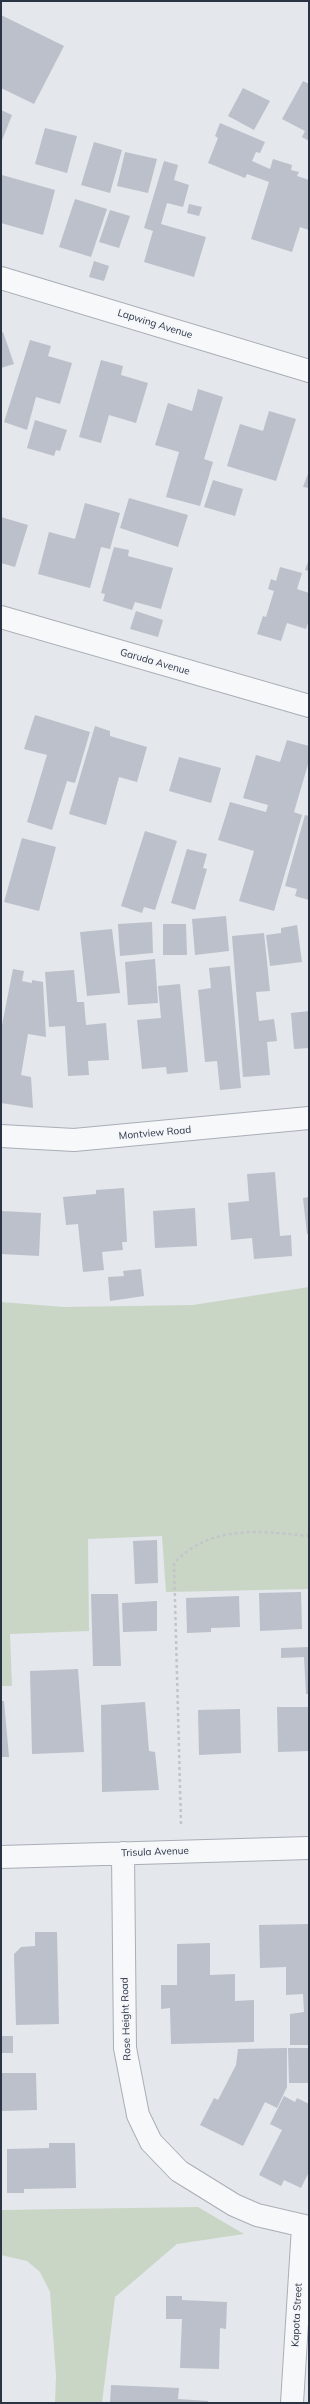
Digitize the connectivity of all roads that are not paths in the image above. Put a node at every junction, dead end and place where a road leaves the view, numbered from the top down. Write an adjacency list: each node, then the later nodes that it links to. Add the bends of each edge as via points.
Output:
1 (1, 278): 2 (street, Lapwing Avenue)
2 (309, 371)
3 (1, 617): 4 (street, Garuda Avenue)
4 (309, 706)
5 (309, 1118): 6 (street, Montview Road, via 74,1140)
6 (1, 1136)
7 (309, 1848): 8 (street, Trisula Avenue)
8 (123, 1853): 9 (street, Trisula Avenue); 10 (street, Rose Height Road, via 125,2048 138,2115 151,2142 179,2171 234,2205 257,2215)
9 (1, 1857)
10 (306, 2227): 11 (street, Kapota Street)
11 (292, 2403)

